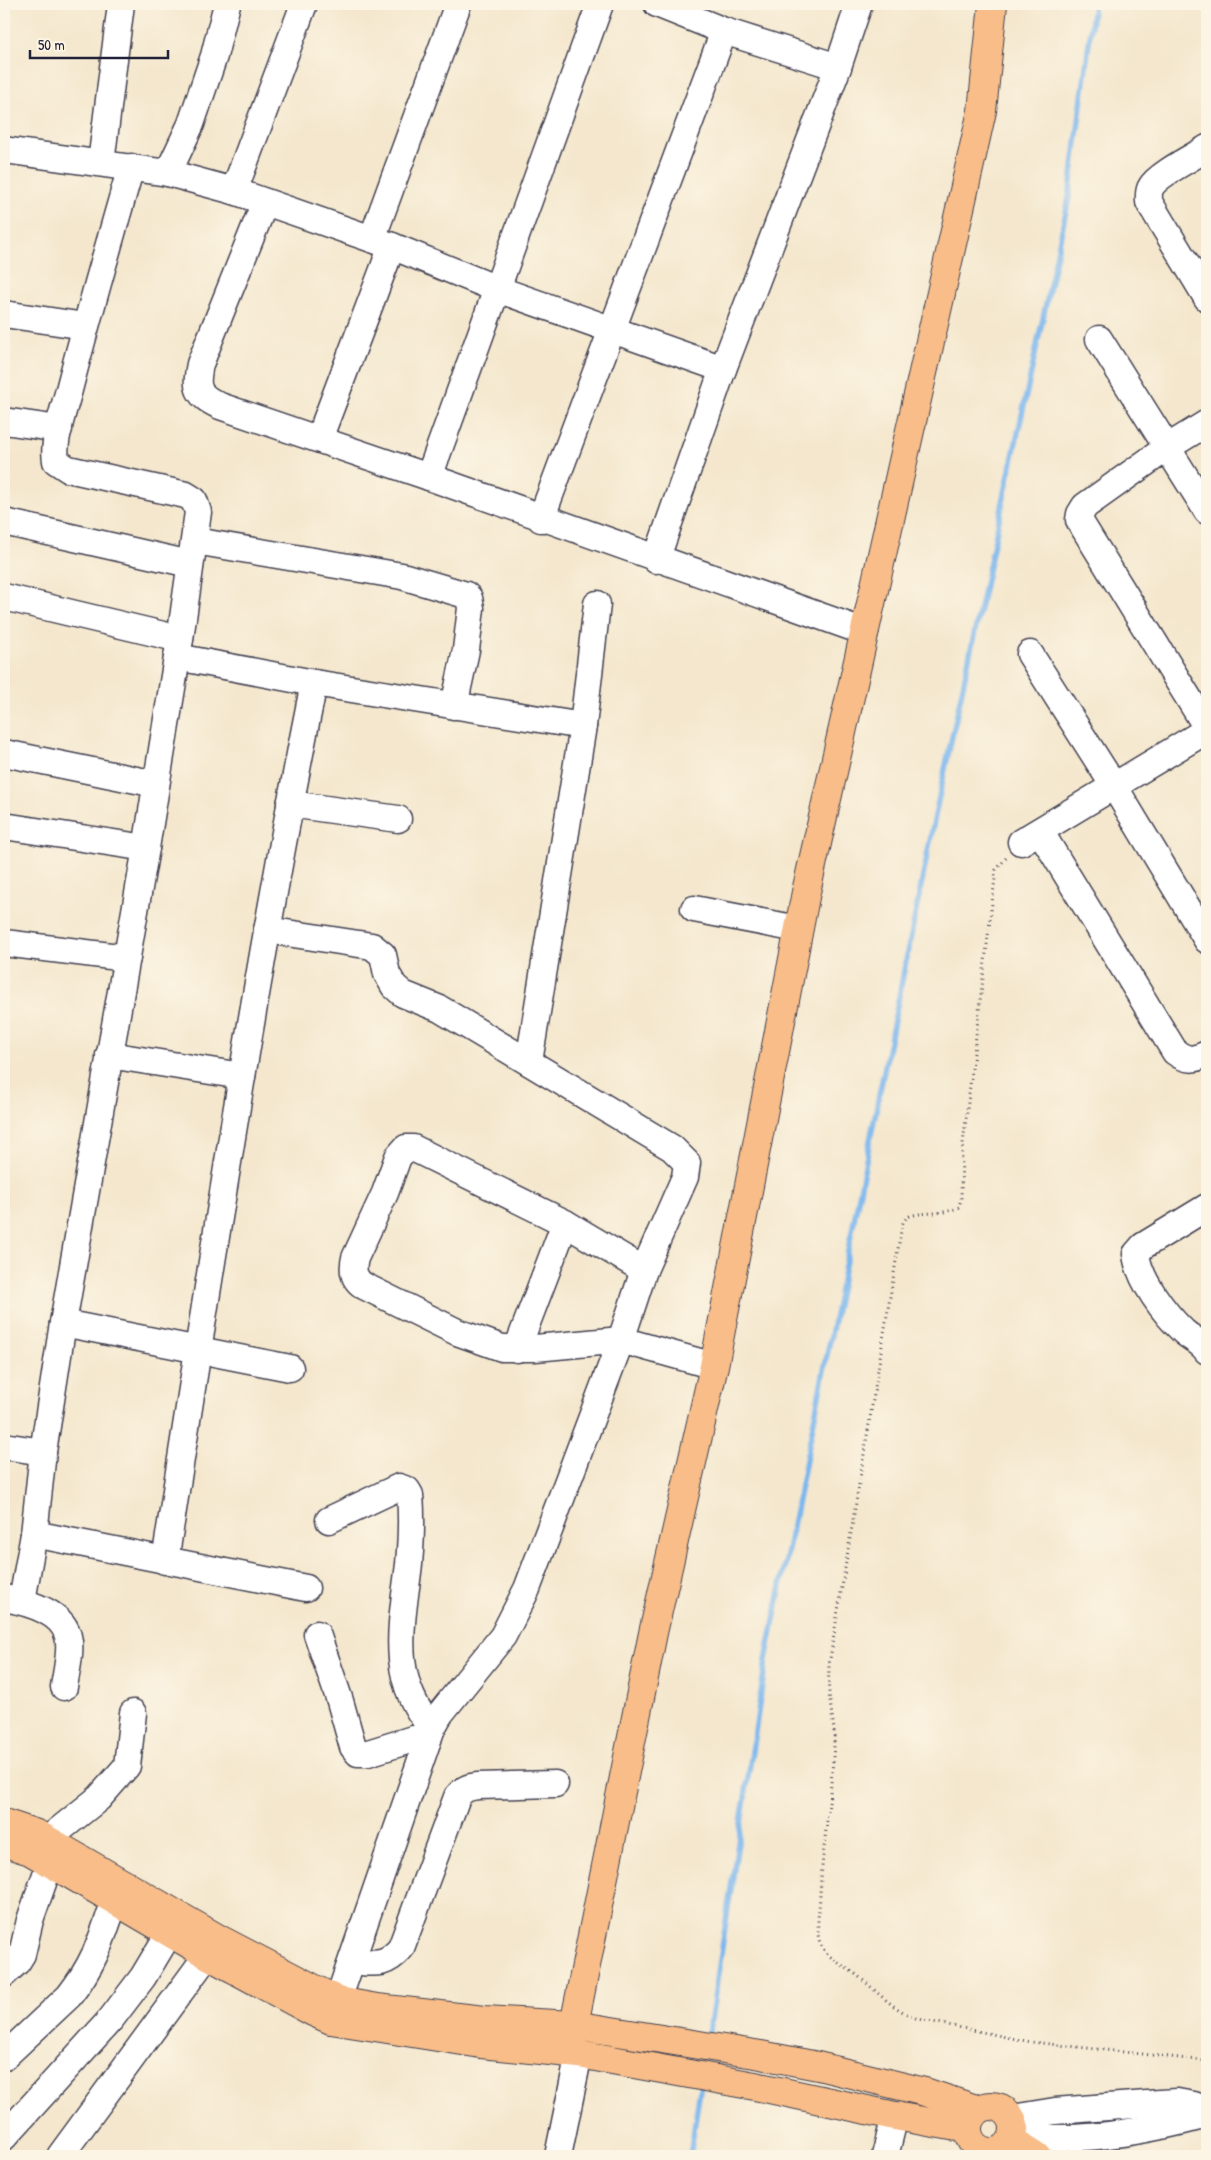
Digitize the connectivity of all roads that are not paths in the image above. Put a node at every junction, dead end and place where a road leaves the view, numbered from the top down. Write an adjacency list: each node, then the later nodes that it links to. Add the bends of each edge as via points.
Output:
1 (121, 4): 13 (street)
2 (227, 4): 15 (street, via 192,124)
3 (304, 4): 16 (street)
4 (458, 4): 18 (street)
5 (600, 4): 19 (street)
6 (657, 4): 9 (street)
7 (859, 4): 10 (street)
8 (993, 4): 39 (main road, via 982,111)
9 (724, 31): 10 (street); 23 (street)
10 (838, 67): 25 (street)
11 (1207, 148): 20 (street, via 1158,179 1148,195 1149,202)
12 (4, 150): 13 (street)
13 (101, 163): 14 (street)
14 (131, 167): 15 (street); 22 (street)
15 (168, 173): 16 (street)
16 (234, 191): 17 (street)
17 (264, 202): 18 (street); 29 (street, via 200,364 199,392 220,406)
18 (382, 242): 19 (street); 29 (street)
19 (497, 289): 23 (street); 31 (street)
20 (1207, 298)
21 (4, 314): 22 (street)
22 (85, 326): 28 (street)
23 (611, 330): 25 (street); 33 (street)
24 (1099, 339): 30 (street)
25 (723, 369): 36 (street)
26 (4, 421): 28 (street)
27 (1207, 424): 30 (street)
28 (59, 429): 35 (street, via 55,454 61,466 186,495 194,500 198,512)
29 (319, 439): 31 (street)
30 (1168, 447): 32 (street); 45 (street, via 1085,506 1079,520)
31 (429, 477): 33 (street)
32 (1207, 511)
33 (541, 519): 36 (street)
34 (4, 522): 35 (street)
35 (192, 552): 40 (street); 43 (street, via 402,576 466,595 471,608)
36 (656, 560): 39 (street)
37 (4, 597): 40 (street)
38 (597, 604): 44 (street)
39 (865, 632): 54 (main road)
40 (179, 648): 42 (street); 47 (street)
41 (1030, 654): 48 (street)
42 (314, 683): 43 (street); 49 (street)
43 (454, 706): 44 (street)
44 (583, 726): 61 (street)
45 (1207, 729): 48 (street)
46 (4, 753): 47 (street)
47 (156, 784): 52 (street)
48 (1114, 786): 56 (street); 59 (street, via 1030,836 1175,1052 1192,1060)
49 (290, 804): 50 (street); 55 (street)
50 (398, 819)
51 (4, 826): 52 (street)
52 (146, 848): 58 (street)
53 (694, 909): 54 (street)
54 (798, 929): 71 (main road)
55 (267, 930): 61 (street, via 372,946 383,955 387,974 403,994 440,1009); 62 (street)
56 (1207, 940)
57 (4, 943): 58 (street)
58 (127, 958): 60 (street)
59 (1207, 1054)
60 (109, 1055): 62 (street); 66 (street)
61 (529, 1062): 65 (street, via 672,1148 686,1163 685,1177)
62 (242, 1076): 69 (street)
63 (1207, 1207): 70 (street, via 1142,1246 1136,1254 1137,1264 1165,1313)
64 (565, 1223): 65 (street); 68 (street); 68 (street, via 419,1150 406,1148 398,1157 355,1258 354,1276 364,1286 456,1332 502,1348)
65 (644, 1270): 67 (street)
66 (63, 1323): 69 (street); 74 (street)
67 (621, 1340): 68 (street); 71 (street); 83 (street, via 527,1589 503,1636 440,1714)
68 (517, 1349)
69 (198, 1350): 72 (street); 77 (street)
70 (1207, 1352)
71 (714, 1366): 94 (main road, via 653,1633)
72 (290, 1368)
73 (4, 1446): 74 (street)
74 (44, 1452): 76 (street)
75 (329, 1520): 83 (street, via 399,1487 410,1494 409,1561 400,1658 414,1704)
76 (34, 1534): 77 (street); 79 (street)
77 (165, 1561): 78 (street)
78 (306, 1588)
79 (13, 1599): 81 (street, via 50,1614 65,1627 69,1637)
80 (317, 1634): 83 (street, via 353,1747 358,1753 368,1753)
81 (64, 1687)
82 (133, 1713): 87 (street, via 126,1766)
83 (430, 1734): 91 (street)
84 (555, 1784): 91 (street, via 478,1786 462,1791 401,1948 386,1962)
85 (4, 1823): 87 (main road, via 37,1834)
86 (4, 1843): 87 (main road, via 30,1851)
87 (49, 1851): 88 (main road); 90 (main road); 92 (street, via 22,1954)
88 (115, 1900): 89 (main road); 96 (street, via 96,1955 77,1986)
89 (170, 1932): 90 (main road); 100 (street, via 143,1977 111,2018)
90 (214, 1947): 93 (main road); 102 (street)
91 (352, 1961): 93 (street)
92 (4, 1974)
93 (335, 2010): 94 (main road, via 377,2008 485,2020); 95 (main road, via 481,2044)
94 (574, 2025): 95 (main road); 99 (main road, via 818,2066 917,2090)
95 (573, 2053): 98 (main road, via 755,2086); 103 (street)
96 (4, 2057)
97 (1204, 2106): 101 (street, via 1170,2125 1088,2137)
98 (895, 2116): 99 (main road); 104 (street)
99 (973, 2119): 101 (main road, via 969,2137 979,2149); 101 (main road, via 993,2106 1001,2108)
100 (4, 2137)
101 (1006, 2140): 105 (main road)
102 (60, 2156)
103 (558, 2156)
104 (885, 2156)
105 (1037, 2156)

